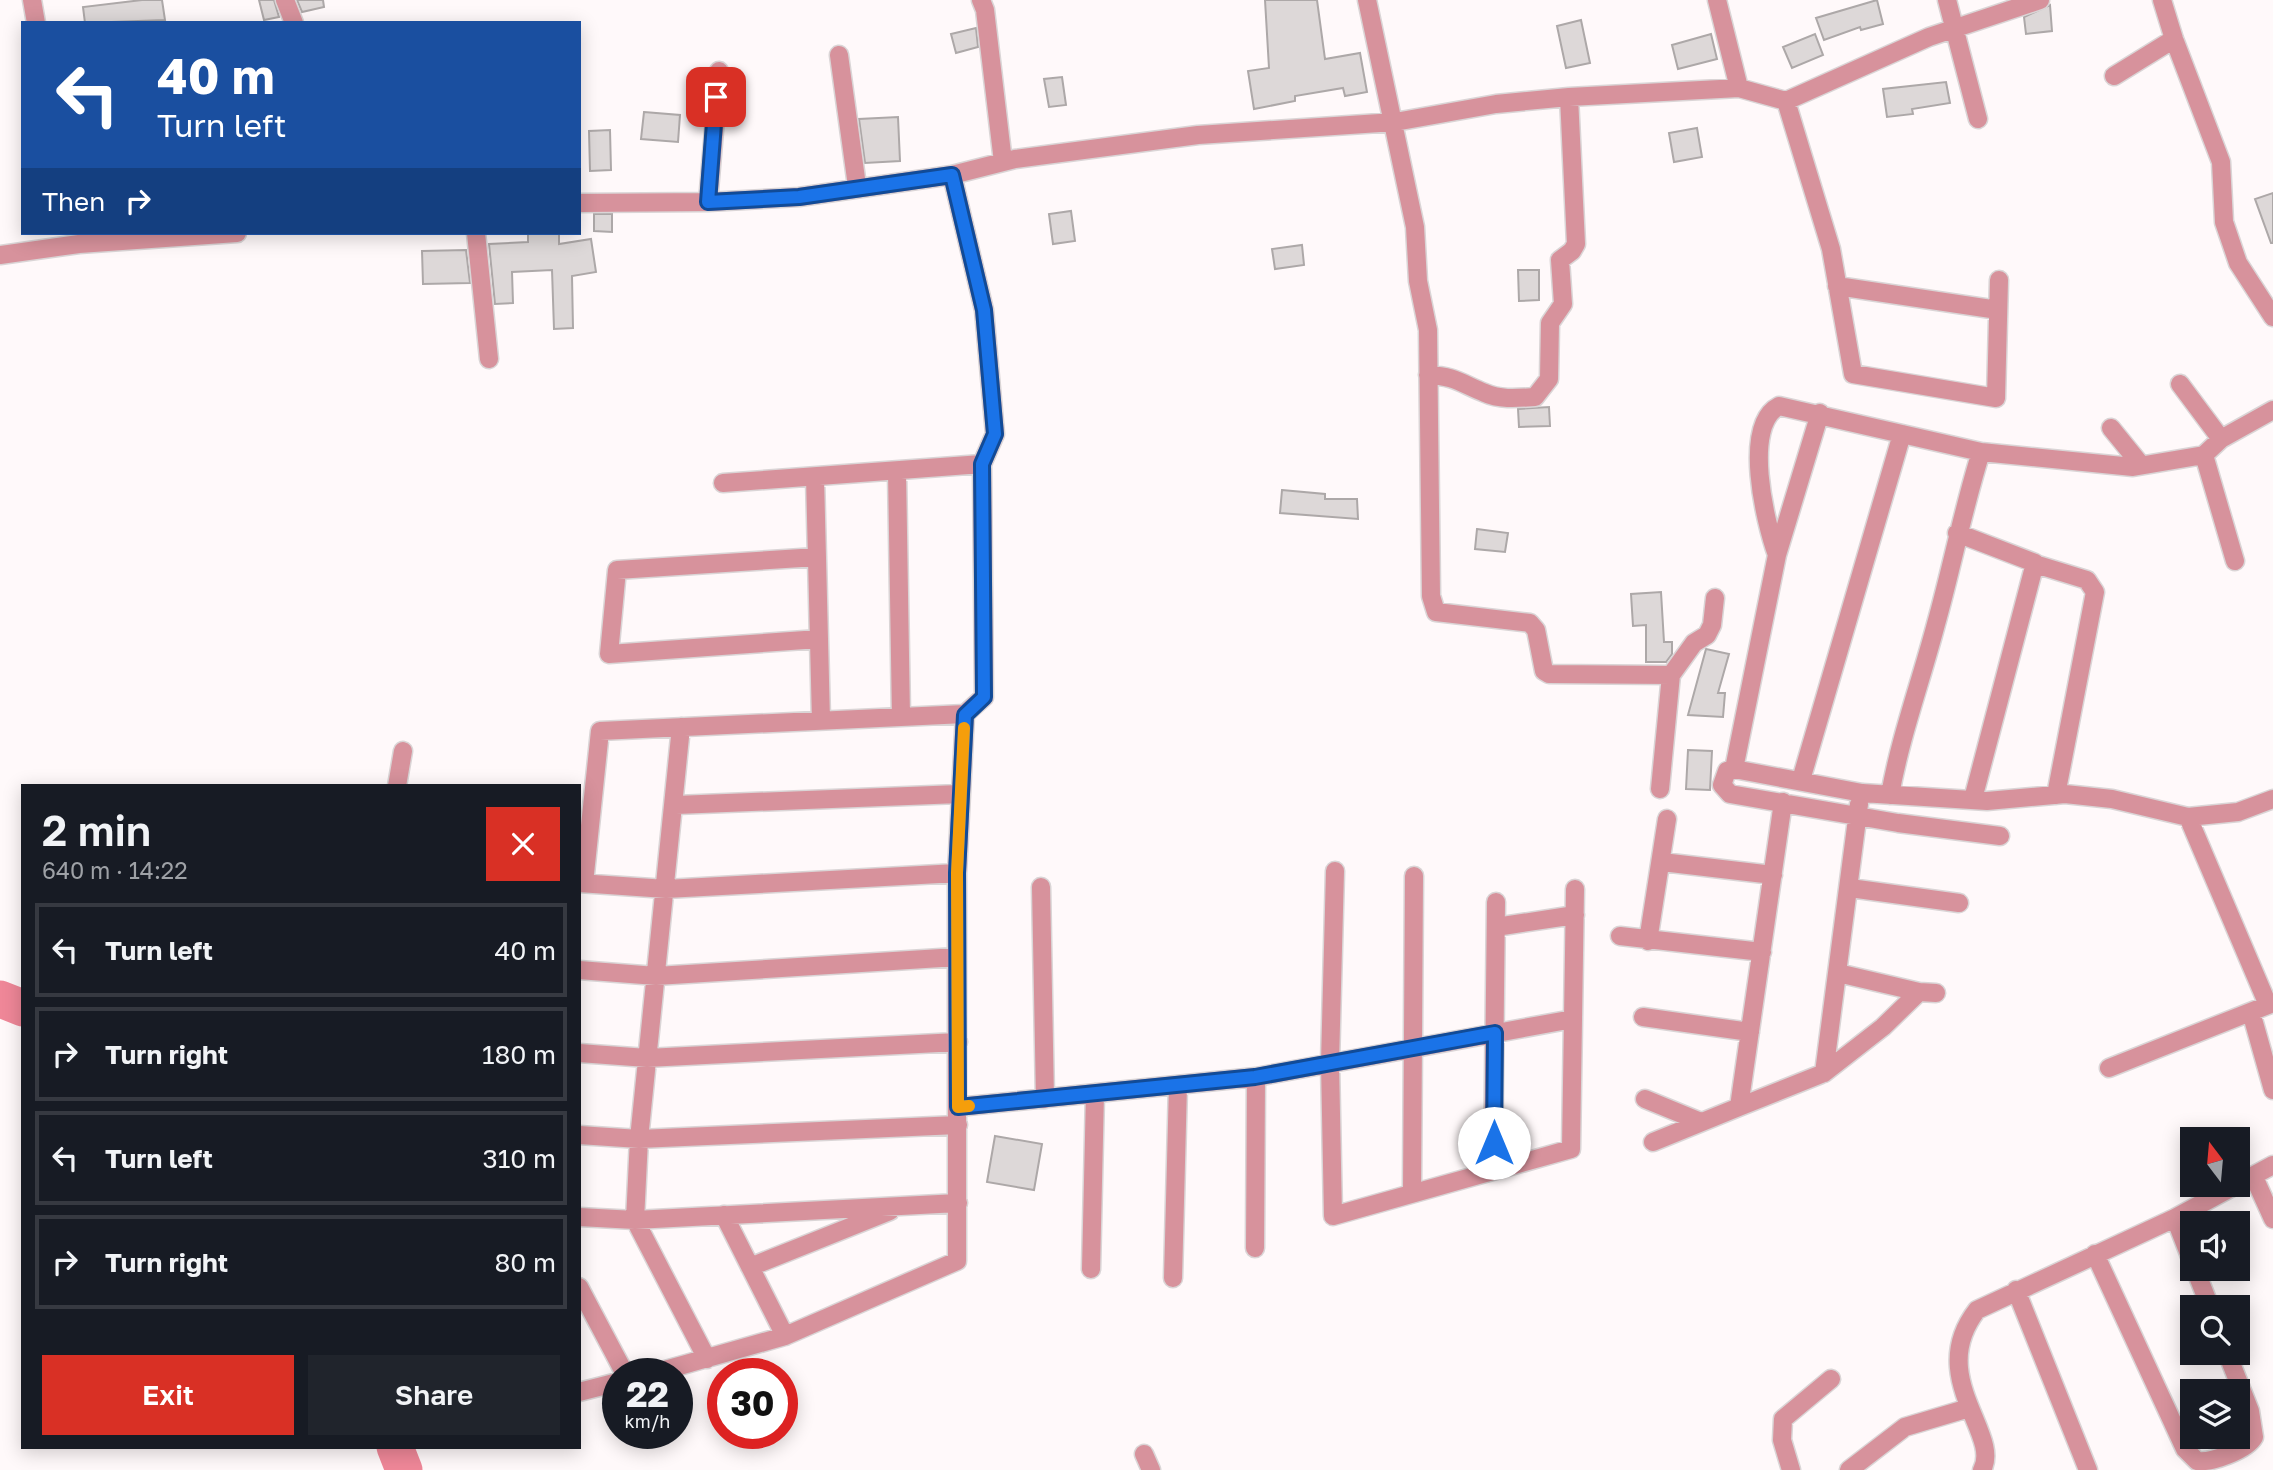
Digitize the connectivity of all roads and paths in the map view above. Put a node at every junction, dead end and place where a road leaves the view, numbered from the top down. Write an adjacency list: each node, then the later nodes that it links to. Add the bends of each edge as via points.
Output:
1 (32, 0): 9 (street)
2 (285, 0): 10 (street)
3 (981, 0): 21 (street)
4 (1367, 0): 20 (street)
5 (1717, 0): 16 (street)
6 (1947, 0): 11 (street)
7 (2040, 0): 11 (street)
8 (2162, 0): 12 (street)
9 (36, 21)
10 (293, 21)
11 (1953, 28): 18 (street); 19 (street)
12 (2174, 39): 15 (street); 33 (street, via 2221,162 2224,222 2235,253)
13 (839, 55): 23 (street)
14 (719, 71): 24 (street)
15 (2113, 76)
16 (1739, 88): 17 (street); 18 (street)
17 (1569, 97): 20 (street); 35 (street, via 1576,244 1560,260 1563,304 1550,323 1549,379 1535,397 1514,398 1486,394 1450,376)
18 (1786, 101): 31 (street)
19 (1979, 119)
20 (1395, 122): 21 (street, via 1198,135); 35 (street, via 1415,227)
21 (1003, 162): 22 (street)
22 (952, 175): 23 (street); 44 (street, via 984,310 995,434)
23 (858, 186): 24 (street, via 799,197)
24 (708, 202): 25 (street)
25 (581, 203)
26 (184, 235): 28 (street)
27 (476, 235): 34 (street)
28 (77, 239): 29 (street)
29 (0, 255)
30 (1999, 280): 32 (street)
31 (1838, 286): 32 (street); 32 (street, via 1853,374 1996,398)
32 (1998, 310)
33 (2273, 317)
34 (489, 359)
35 (1428, 374): 56 (street, via 1428,568 1436,611 1530,623 1536,631 1544,671 1549,674)
36 (2180, 384): 41 (street)
37 (2273, 410): 41 (street)
38 (1820, 413): 40 (street); 50 (street); 50 (street, via 1781,405 1769,412 1763,424 1762,508)
39 (2111, 428): 45 (street)
40 (1902, 434): 42 (street); 63 (street)
41 (2221, 439): 43 (street)
42 (1981, 452): 45 (street); 49 (street)
43 (2204, 455): 45 (street); 52 (street)
44 (982, 464): 46 (street); 57 (street, via 984,697)
45 (2141, 465)
46 (897, 471): 47 (street); 58 (street)
47 (815, 477): 48 (street); 51 (street)
48 (723, 483)
49 (1957, 533): 53 (street); 68 (street)
50 (1777, 555): 62 (street)
51 (817, 556): 55 (street); 55 (street, via 617,570 609,653)
52 (2235, 561)
53 (2035, 564): 69 (street, via 2087,580 2095,592); 70 (street)
54 (1715, 598): 56 (street, via 1707,635 1695,643)
55 (819, 639): 59 (street)
56 (1671, 675): 65 (street)
57 (965, 715): 58 (street); 67 (street)
58 (901, 718): 59 (street)
59 (821, 721): 60 (street)
60 (681, 727): 73 (street, via 600,731); 74 (street)
61 (403, 751): 64 (street)
62 (1734, 769): 63 (street); 72 (street, via 1727,771 1722,785 1730,794)
63 (1801, 780): 66 (street)
64 (397, 784)
65 (1660, 789)
66 (1862, 793): 68 (street); 75 (street)
67 (959, 794): 74 (street); 81 (street)
68 (1890, 795): 70 (street)
69 (2056, 795): 70 (street); 76 (street, via 2112,799)
70 (1973, 799)
71 (2273, 799): 76 (street, via 2238,811)
72 (1783, 802): 75 (street); 82 (street)
73 (585, 805): 84 (street)
74 (676, 805): 86 (street)
75 (1856, 814): 78 (street); 87 (street)
76 (2188, 817): 100 (street)
77 (1667, 819): 79 (street)
78 (2000, 836)
79 (1662, 862): 82 (street); 94 (street)
80 (1335, 871): 109 (street)
81 (957, 873): 86 (street); 96 (street)
82 (1773, 875): 95 (street)
83 (1414, 876): 106 (street)
84 (582, 883): 86 (street)
85 (1041, 887): 116 (street)
86 (666, 888): 99 (street)
87 (1850, 888): 90 (street); 98 (street)
88 (1575, 889): 91 (street)
89 (1496, 902): 92 (street)
90 (1959, 902)
91 (1575, 915): 92 (street); 102 (street)
92 (1496, 927): 104 (street)
93 (1620, 936): 94 (street)
94 (1648, 941): 95 (street)
95 (1762, 952): 103 (street)
96 (957, 957): 99 (street); 105 (street)
97 (581, 970): 99 (street)
98 (1838, 973): 111 (street); 111 (street, via 1928,993)
99 (656, 976): 108 (street)
100 (2264, 1007): 110 (street); 114 (street)
101 (1643, 1017): 103 (street)
102 (1573, 1018): 104 (street); 125 (street, via 1571,1149)
103 (1750, 1032): 118 (street)
104 (1495, 1033): 106 (street); 125 (street)
105 (958, 1042): 108 (street); 119 (street)
106 (1413, 1048): 109 (street); 127 (street)
107 (581, 1053): 108 (street)
108 (647, 1058): 122 (street)
109 (1330, 1063): 112 (street); 127 (street, via 1333,1216)
110 (2109, 1068)
111 (1824, 1073): 118 (street)
112 (1255, 1077): 113 (street); 136 (street)
113 (1178, 1085): 115 (street); 140 (street)
114 (2273, 1090)
115 (1096, 1094): 116 (street); 139 (street)
116 (1045, 1099): 119 (street)
117 (1645, 1099): 120 (street)
118 (1739, 1107): 120 (street)
119 (958, 1116): 122 (street); 128 (street)
120 (1701, 1122): 123 (street)
121 (581, 1135): 122 (street)
122 (639, 1139): 134 (street)
123 (1653, 1142)
124 (2273, 1165): 126 (street)
125 (1493, 1170): 127 (street)
126 (2254, 1177): 132 (street); 133 (street)
127 (1412, 1194)
128 (958, 1203): 129 (street); 143 (street, via 957,1261)
129 (905, 1205): 130 (street); 138 (street)
130 (724, 1215): 134 (street); 138 (street)
131 (581, 1217): 134 (street)
132 (2175, 1218): 135 (street); 137 (street)
133 (2273, 1219)
134 (635, 1220): 146 (street)
135 (2180, 1231)
136 (1255, 1248)
137 (2095, 1254): 141 (street); 148 (street, via 2186,1449 2197,1461 2245,1446 2254,1437 2250,1410)
138 (751, 1268): 143 (street)
139 (1091, 1269)
140 (1173, 1278)
141 (2016, 1290): 152 (street, via 1977,1310 1964,1327 1957,1351); 156 (street)
142 (581, 1291): 144 (street)
143 (785, 1336): 145 (street)
144 (617, 1358)
145 (710, 1358)
146 (707, 1359): 147 (street)
147 (693, 1363)
148 (2232, 1365)
149 (1830, 1379): 153 (street, via 1783,1419 1782,1440)
150 (602, 1386): 151 (street)
151 (581, 1391)
152 (1969, 1408): 154 (street, via 1905,1427); 155 (street, via 1984,1450)
153 (1791, 1470)
154 (1849, 1470)
155 (1982, 1470)
156 (2088, 1470)

